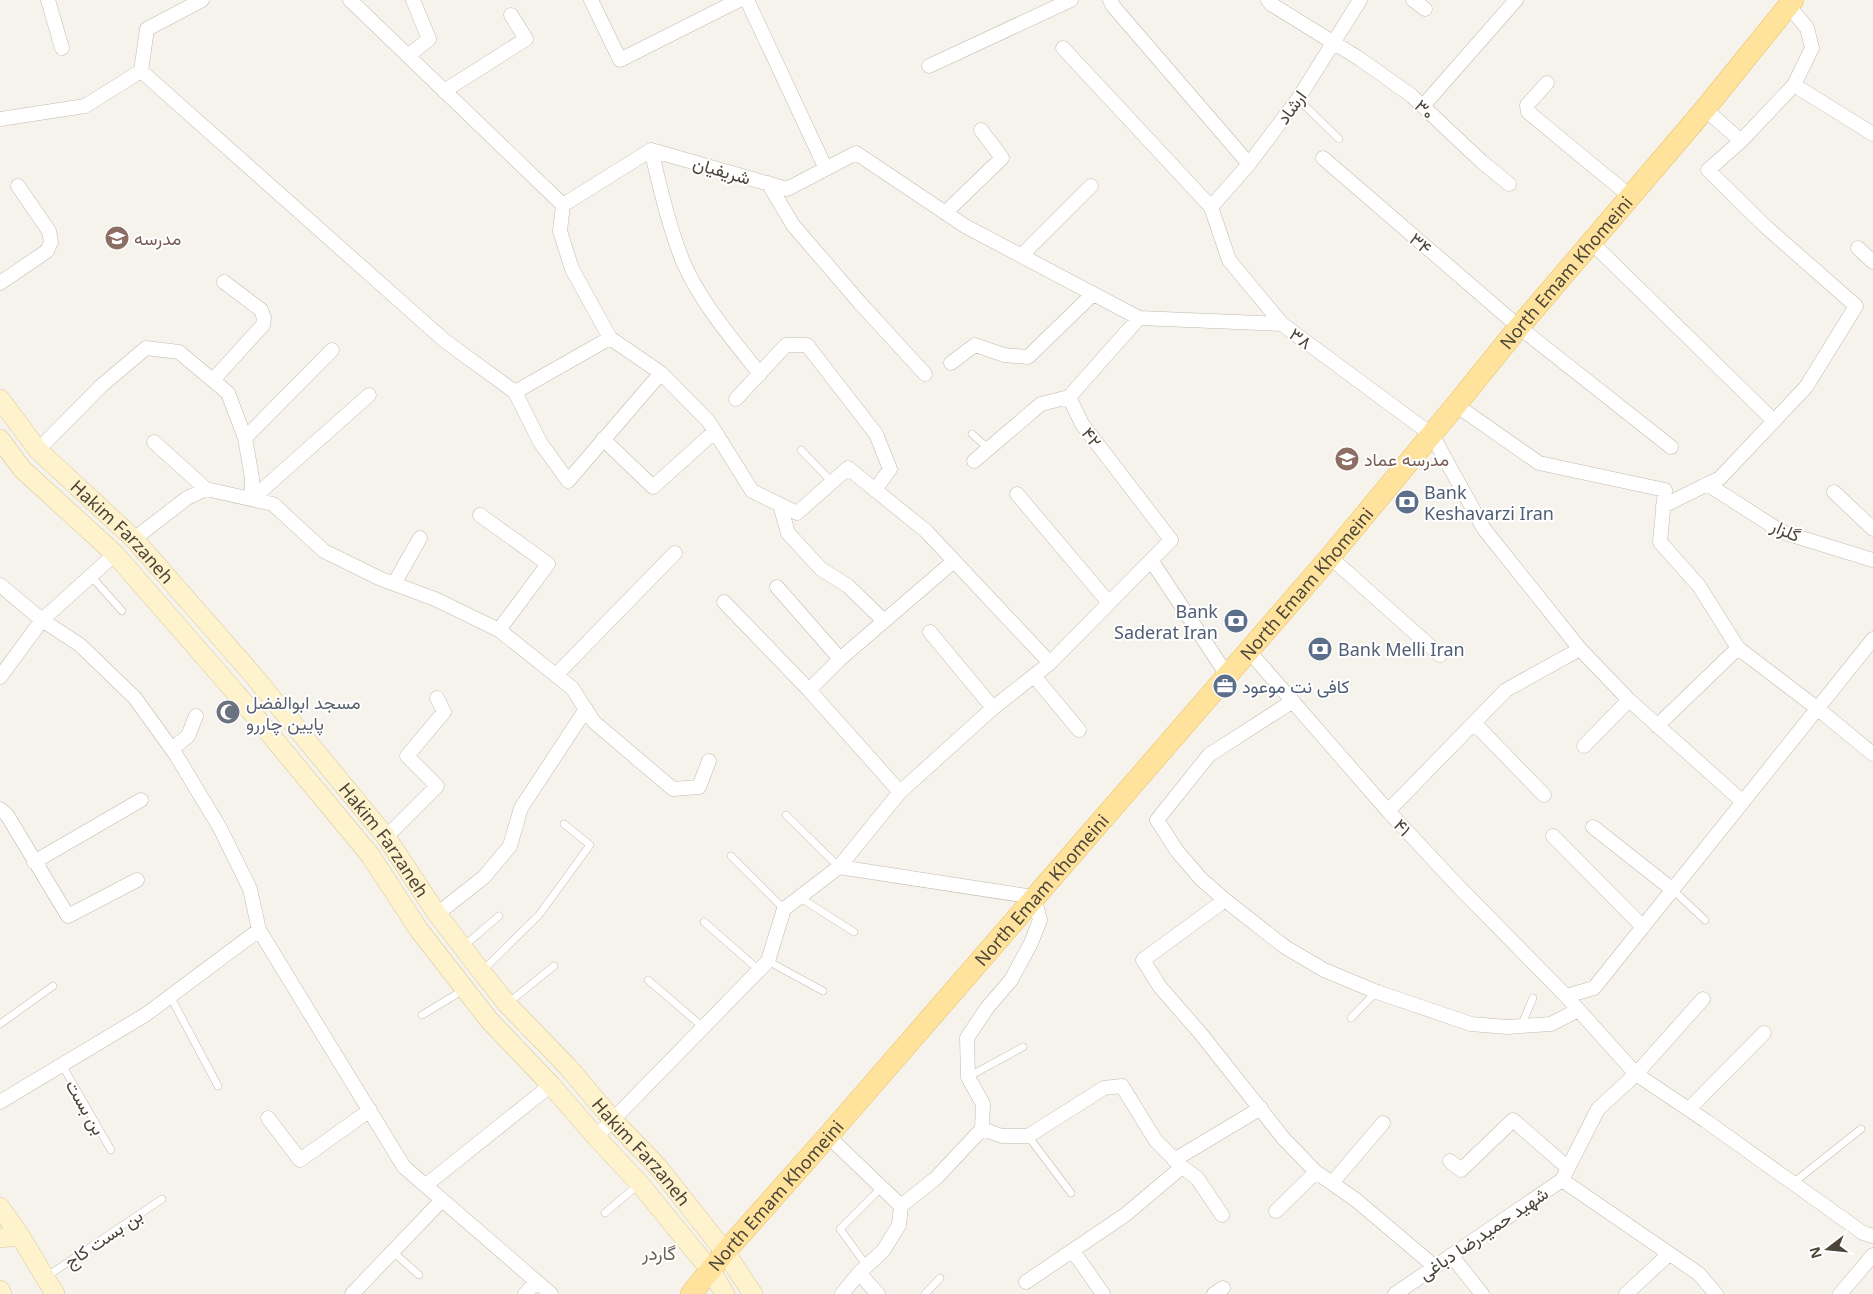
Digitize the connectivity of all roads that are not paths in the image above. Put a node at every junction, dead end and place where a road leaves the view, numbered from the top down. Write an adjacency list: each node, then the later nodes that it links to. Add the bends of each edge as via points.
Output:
1 (48, 0): 18 (street)
2 (202, 0): 22 (street, via 147,29)
3 (350, 0): 20 (street)
4 (413, 0): 20 (street, via 429,39)
5 (590, 0): 6 (street, via 620,60)
6 (739, 0)
7 (746, 0): 37 (street)
8 (1071, 0): 21 (street)
9 (1110, 0): 36 (street)
10 (1268, 0): 17 (street, ۳۰)
11 (1360, 0): 17 (street, ارشاد)
12 (1413, 0): 15 (street)
13 (1516, 0): 27 (street)
14 (1791, 3): 24 (street, via 1807,28 1812,48); 28 (main road, North Emam Khomeini)
15 (1425, 9)
16 (511, 15): 25 (street, via 526,39)
17 (1333, 43): 26 (street, ارشاد); 27 (street, ۳۰)
18 (62, 48)
19 (1063, 48): 44 (street)
20 (408, 56): 25 (street)
21 (929, 66)
22 (141, 71): 29 (street, via 85,106); 63 (street, via 445,342)
23 (1548, 83): 42 (street, via 1526,105 1528,112)
24 (1794, 85): 31 (street); 33 (street)
25 (444, 91): 43 (street)
26 (1298, 99): 32 (lane); 36 (street, ارشاد)
27 (1423, 106): 39 (street, ۳۰)
28 (1705, 109): 33 (street); 42 (main road, North Emam Khomeini)
29 (0, 119)
30 (981, 130): 45 (street, via 1002,158)
31 (1873, 134)
32 (1339, 139)
33 (1741, 141): 69 (street, via 1708,170 1766,227 1856,306 1806,387)
34 (651, 150): 38 (street, شریفیان); 43 (street); 60 (street, via 684,264 707,305)
35 (1323, 158): 55 (street, ۳۴)
36 (1249, 164): 44 (street, ارشاد)
37 (826, 168): 38 (street, شریفیان, via 787,189); 45 (street, شریفیان, via 856,153)
38 (768, 184): 61 (street, via 793,224)
39 (1509, 184)
40 (18, 186): 50 (street, via 49,231 51,242 47,251)
41 (1091, 186): 48 (street)
42 (1631, 197): 46 (main road, North Emam Khomeini)
43 (562, 205): 56 (street, via 560,231 572,269)
44 (1211, 207): 54 (street, ۳۸, via 1229,260)
45 (945, 213): 48 (street, شریفیان)
46 (1592, 243): 55 (main road, North Emam Khomeini); 69 (street)
47 (1858, 248): 49 (street)
48 (1020, 256): 52 (street, شریفیان)
49 (1873, 262)
50 (0, 282)
51 (224, 282): 62 (street, via 261,310 264,318 263,325)
52 (1093, 294): 53 (street, شریفیان); 58 (street, via 1028,358 975,346)
53 (1139, 318): 54 (street); 65 (street)
54 (1282, 324): 72 (street, ۳۸)
55 (1519, 327): 68 (main road, North Emam Khomeini); 77 (street, ۳۴)
56 (610, 338): 59 (street); 63 (street)
57 (332, 350): 73 (street)
58 (951, 363)
59 (661, 373): 70 (street, via 709,422); 74 (street)
60 (760, 374): 67 (street); 85 (street, via 786,346 808,345 876,434 890,469)
61 (925, 374)
62 (213, 380): 73 (street, via 228,393); 79 (street, via 179,352 146,348 101,386)
63 (515, 392): 74 (street, via 540,442 568,481)
64 (369, 395): 88 (street)
65 (1069, 397): 78 (street, via 1042,404); 98 (street, ۴۲, via 1082,424 1170,540)
66 (0, 399): 79 (street, Hakim Farzaneh)
67 (736, 399)
68 (1456, 405): 72 (main road, North Emam Khomeini); 90 (street, via 1540,463 1665,490)
69 (1774, 420): 83 (street, via 1720,478)
70 (714, 432): 74 (street, via 653,487); 89 (street, via 752,491)
71 (972, 434): 78 (lane)
72 (1432, 435): 97 (main road, North Emam Khomeini); 114 (street, via 1484,530)
73 (245, 438): 88 (street)
74 (603, 439)
75 (0, 440): 96 (street, Hakim Farzaneh, via 22,469)
76 (154, 442): 84 (street)
77 (1671, 447)
78 (989, 449): 81 (street)
79 (38, 450): 94 (street, Hakim Farzaneh)
80 (801, 450): 82 (lane)
81 (974, 461)
82 (832, 482): 85 (street, via 848,468); 89 (street, via 798,513)
83 (1707, 484): 90 (street); 99 (street, گلزار, via 1782,532)
84 (206, 488): 88 (street); 94 (street, via 187,498)
85 (875, 490): 100 (street, via 926,531)
86 (1834, 492): 92 (street)
87 (1017, 494): 106 (street)
88 (252, 499): 102 (street, via 273,504 324,551)
89 (780, 504): 109 (street, via 788,533 821,569 848,586)
90 (1663, 506): 113 (street, via 1660,542 1699,586)
91 (480, 515): 110 (street, via 548,564)
92 (1873, 529)
93 (420, 538): 102 (street)
94 (134, 539): 96 (street); 148 (street, Hakim Farzaneh, via 253,675)
95 (675, 553): 120 (street)
96 (115, 554): 101 (street); 171 (street, Hakim Farzaneh, via 370,855 419,930)
97 (1330, 557): 115 (main road, North Emam Khomeini); 116 (street)
98 (1151, 560): 106 (street); 119 (street)
99 (1873, 560)
100 (954, 561): 109 (street); 118 (street)
101 (91, 576): 107 (lane); 108 (street)
102 (394, 584): 110 (street, via 435,599)
103 (0, 585): 108 (street)
104 (777, 587): 117 (street)
105 (724, 602): 123 (street)
106 (1109, 603): 118 (street)
107 (122, 611)
108 (42, 620): 122 (street); 135 (street, via 80,645 136,698)
109 (884, 621): 117 (street)
110 (499, 630): 120 (street)
111 (930, 632): 127 (street)
112 (1873, 639): 129 (street)
113 (1738, 648): 129 (street); 132 (street)
114 (1580, 649): 125 (street); 131 (street, via 1506,690)
115 (1248, 650): 119 (main road, North Emam Khomeini); 126 (street, ۴۱)
116 (1440, 655)
117 (840, 659): 123 (street)
118 (1050, 663): 121 (street)
119 (1227, 675): 155 (main road, North Emam Khomeini)
120 (556, 676): 128 (street, via 572,688)
121 (1034, 676): 127 (street); 133 (street)
122 (0, 677)
123 (809, 690): 138 (street)
124 (437, 698): 148 (street, via 444,712 407,756 437,786)
125 (1629, 700): 132 (street); 134 (street)
126 (1293, 702): 143 (street, ۴۱); 156 (street, via 1209,755 1157,820 1201,879)
127 (993, 708): 138 (street)
128 (586, 709): 137 (street, via 594,722 673,789 699,787); 158 (street, via 521,808 510,846 484,877)
129 (1818, 709): 136 (street); 141 (street)
130 (196, 716): 135 (street, via 188,736)
131 (1474, 722): 139 (street); 143 (street)
132 (1657, 726): 141 (street)
133 (1079, 730)
134 (1584, 746)
135 (172, 749): 163 (street, via 220,828 250,889)
136 (1873, 754)
137 (709, 761)
138 (900, 792): 151 (street)
139 (1544, 795)
140 (141, 800): 150 (street)
141 (1743, 802): 153 (street)
142 (0, 809): 150 (street)
143 (1388, 811): 175 (street, ۴۱)
144 (786, 814): 151 (lane)
145 (564, 824): 168 (lane, via 590,845 538,915)
146 (1594, 827): 153 (street)
147 (1553, 836): 162 (street)
148 (386, 837): 158 (street, Hakim Farzaneh)
149 (731, 856): 157 (lane)
150 (34, 862): 152 (street, via 68,916)
151 (839, 867): 154 (street); 155 (street)
152 (137, 880)
153 (1673, 890): 160 (lane); 162 (street)
154 (799, 897): 157 (street); 164 (lane)
155 (1034, 897): 189 (street, via 1040,920 1032,944 1011,980 967,1038); 201 (main road, North Emam Khomeini)
156 (1225, 900): 173 (street, via 1285,947 1324,970); 193 (street, via 1143,960 1160,987)
157 (784, 909): 166 (street)
158 (437, 914): 165 (street, Hakim Farzaneh)
159 (500, 916): 165 (lane)
160 (1705, 920)
161 (704, 922): 166 (lane)
162 (1643, 927): 175 (street, via 1594,988)
163 (259, 930): 174 (street); 195 (street)
164 (854, 932)
165 (463, 947): 168 (street, Hakim Farzaneh)
166 (764, 965): 172 (lane); 184 (street)
167 (554, 966): 178 (lane)
168 (481, 971): 178 (street, Hakim Farzaneh)
169 (648, 980): 184 (lane)
170 (53, 986): 182 (lane)
171 (465, 989): 180 (lane); 190 (street, Hakim Farzaneh, via 489,1020)
172 (823, 991)
173 (1376, 992): 181 (lane); 183 (street, via 1471,1024)
174 (170, 996): 187 (street, via 145,1015); 191 (lane)
175 (1566, 996): 179 (street, ۴۱)
176 (1533, 998): 183 (lane)
177 (1703, 999): 188 (street)
178 (507, 1004): 197 (street, Hakim Farzaneh, via 568,1067)
179 (1578, 1010): 183 (street, via 1551,1024); 188 (street, ۴۱)
180 (422, 1015)
181 (1351, 1018)
182 (0, 1024)
183 (1520, 1027)
184 (704, 1028): 197 (street)
185 (1764, 1033): 194 (street)
186 (1023, 1047): 189 (lane)
187 (62, 1065): 192 (street); 204 (lane, بن بست)
188 (1636, 1074): 194 (street, ۴۱); 208 (street, via 1598,1109)
189 (968, 1077): 199 (street, via 983,1104)
190 (551, 1085): 203 (street, Hakim Farzaneh); 212 (street)
191 (218, 1086)
192 (0, 1102)
193 (1261, 1108): 206 (street); 207 (street, via 1284,1139)
194 (1689, 1109): 210 (street, ۴۱)
195 (370, 1110): 196 (street, via 300,1160); 212 (street, via 404,1166)
196 (268, 1118)
197 (612, 1119): 203 (street); 227 (street, Hakim Farzaneh, via 658,1167)
198 (1383, 1123): 209 (street)
199 (982, 1129): 202 (street, via 1002,1136); 217 (street, via 936,1178)
200 (1861, 1129): 210 (lane)
201 (828, 1136): 213 (street); 227 (main road, North Emam Khomeini)
202 (1028, 1136): 206 (street, via 1104,1088 1122,1086 1156,1141); 214 (lane)
203 (596, 1137): 211 (street, Hakim Farzaneh)
204 (111, 1150)
205 (1450, 1161): 208 (street, via 1461,1170 1513,1120)
206 (1178, 1164): 221 (street, via 1197,1178); 225 (street, via 1125,1216)
207 (1316, 1172): 209 (street); 219 (street)
208 (1565, 1174): 228 (street, شهید حمیدرضا دباغی); 229 (street, شهید حمیدرضا دباغی)
209 (1332, 1183): 231 (street)
210 (1793, 1183): 222 (street, ۴۱, via 1863,1233)
211 (640, 1184): 220 (lane); 233 (street, Hakim Farzaneh)
212 (426, 1185): 216 (street)
213 (882, 1187): 217 (street); 232 (lane, via 840,1229)
214 (1071, 1193)
215 (162, 1198): 235 (lane, بن بست کاج)
216 (442, 1200): 226 (street); 237 (street)
217 (902, 1206): 232 (street, via 899,1224 891,1238 883,1251)
218 (0, 1207): 224 (street)
219 (1276, 1211)
220 (605, 1213)
221 (1222, 1215)
222 (1873, 1236)
223 (0, 1238): 224 (street, via 15,1236)
224 (22, 1239): 235 (street)
225 (1073, 1250): 238 (street); 251 (street)
226 (392, 1251): 234 (lane); 242 (street)
227 (725, 1252): 233 (main road, North Emam Khomeini); 247 (street, Hakim Farzaneh)
228 (1669, 1254): 254 (street); 255 (street, شهید حمیدرضا دباغی, via 1699,1274)
229 (1451, 1255): 231 (street, شهید حمیدرضا دباغی); 253 (street)
230 (1873, 1255): 256 (street)
231 (1434, 1266): 252 (street, شهید حمیدرضا دباغی)
232 (863, 1270): 248 (street); 249 (street)
233 (711, 1271): 245 (main road, North Emam Khomeini); 246 (street, Hakim Farzaneh)
234 (418, 1276)
235 (46, 1278): 241 (street)
236 (940, 1278): 250 (lane)
237 (536, 1282): 243 (street); 244 (street)
238 (1026, 1282)
239 (0, 1290): 240 (street)
240 (2, 1294)
241 (55, 1294)
242 (352, 1294)
243 (525, 1294)
244 (551, 1294)
245 (691, 1294)
246 (725, 1294)
247 (753, 1294)
248 (842, 1294)
249 (878, 1294)
250 (924, 1294)
251 (1103, 1294)
252 (1395, 1294)
253 (1482, 1294)
254 (1626, 1294)
255 (1716, 1294)
256 (1840, 1294)

